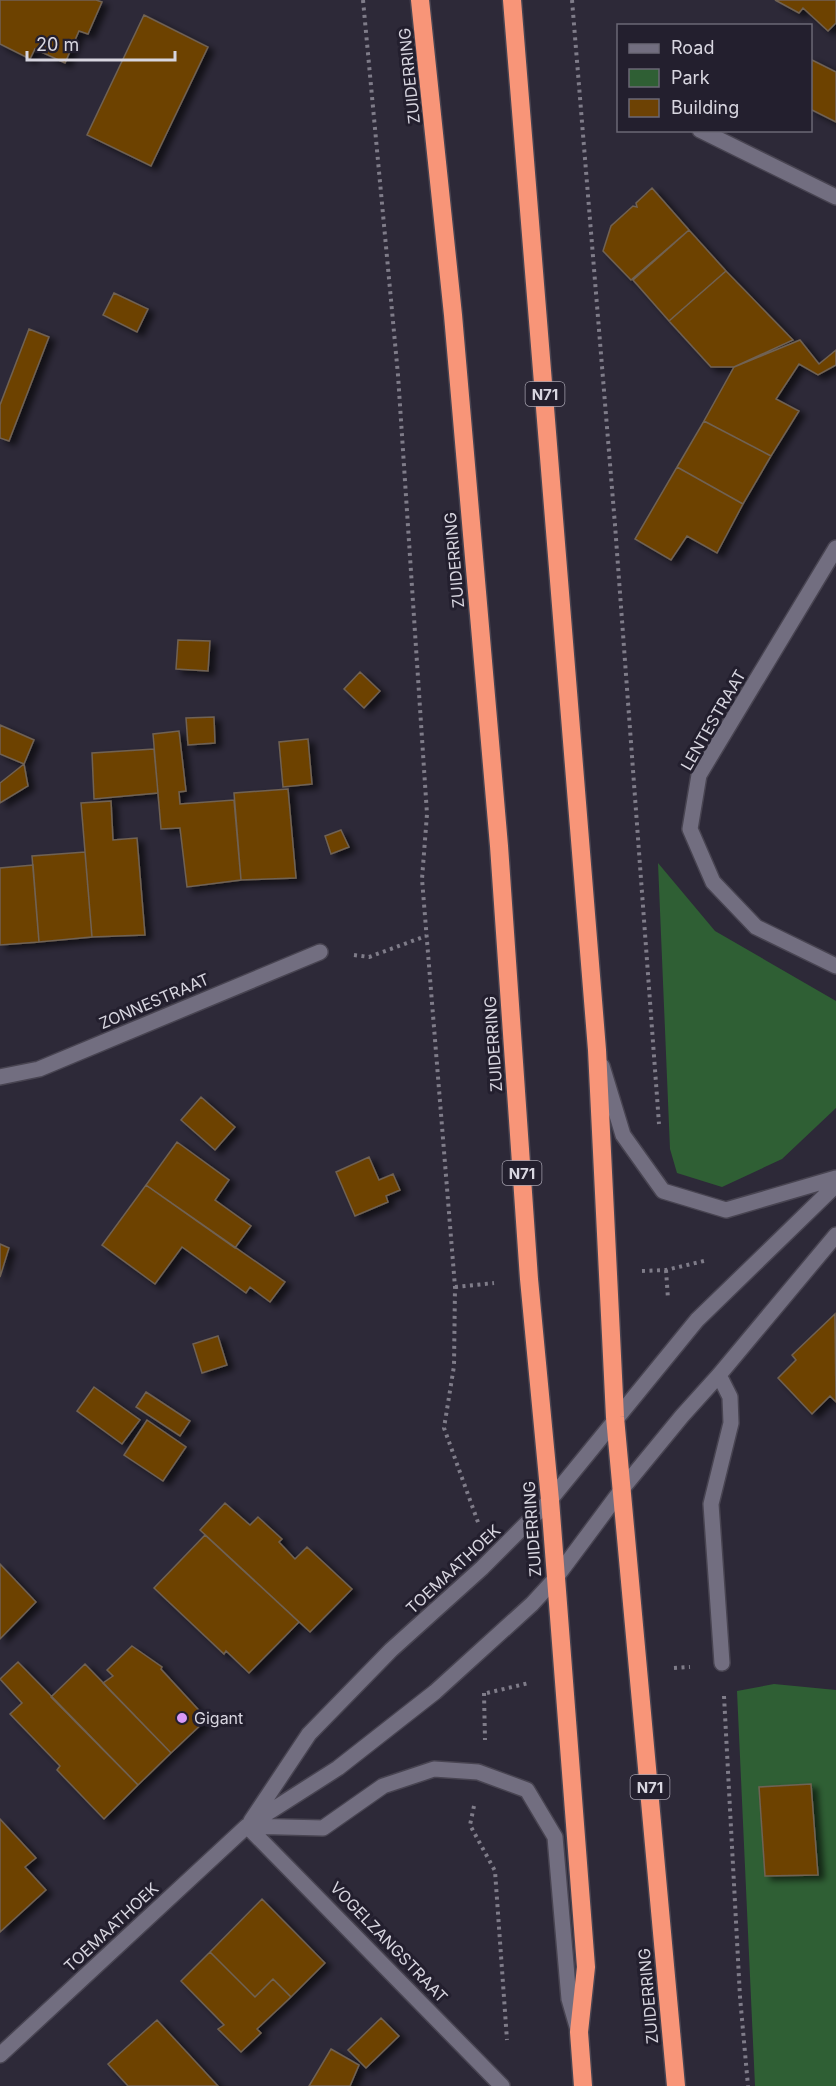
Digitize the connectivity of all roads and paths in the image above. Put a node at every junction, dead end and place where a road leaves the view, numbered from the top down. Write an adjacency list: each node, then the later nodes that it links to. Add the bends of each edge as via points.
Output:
1 (363, 0): 8 (path, via 398,375 426,790 422,879)
2 (420, 0): 20 (highway, ZUIDERRING / N71, via 453,315 498,834 528,1270)
3 (512, 0): 11 (highway, ZUIDERRING / N71)
4 (572, 0): 13 (path)
5 (704, 132): 6 (street)
6 (836, 197)
7 (836, 548): 10 (street, LENTESTRAAT, via 699,775 690,829 712,882 756,927)
8 (426, 936): 9 (path, via 369,957); 21 (path, via 455,1287 454,1366 444,1428 482,1535)
9 (320, 952): 12 (street, ZONNESTRAAT, via 39,1069)
10 (836, 966)
11 (597, 1050): 14 (street, via 623,1135 663,1191 726,1210); 18 (highway, ZUIDERRING / N71)
12 (0, 1077)
13 (659, 1127)
14 (836, 1178)
15 (836, 1185): 18 (street, TOEMAATHOEK, via 697,1320)
16 (836, 1235): 17 (street, TOEMAATHOEK)
17 (719, 1376): 19 (street, TOEMAATHOEK); 24 (street, via 730,1397 731,1423 711,1504)
18 (615, 1418): 19 (highway, ZUIDERRING / N71); 20 (street, TOEMAATHOEK)
19 (622, 1489): 22 (street, TOEMAATHOEK); 32 (highway, ZUIDERRING / N71)
20 (550, 1500): 21 (street, TOEMAATHOEK); 22 (highway, ZUIDERRING / N71)
21 (482, 1568): 26 (street, TOEMAATHOEK, via 392,1650 309,1734)
22 (555, 1579): 23 (street, TOEMAATHOEK); 27 (highway, ZUIDERRING / N71, via 586,1967)
23 (481, 1651): 25 (path, via 486,1736); 26 (street, TOEMAATHOEK, via 338,1768)
24 (722, 1663): 33 (path)
25 (482, 1773): 26 (street, via 434,1769 383,1786 322,1828); 27 (street, via 527,1790 555,1837 569,1999); 28 (path, via 470,1825 495,1871)
26 (247, 1826): 29 (street, TOEMAATHOEK); 30 (street, VOGELZANGSTRAAT)
27 (579, 2032): 31 (highway, ZUIDERRING / N71)
28 (507, 2045)
29 (0, 2055)
30 (502, 2086)
31 (583, 2086)
32 (676, 2086)
33 (748, 2086)

